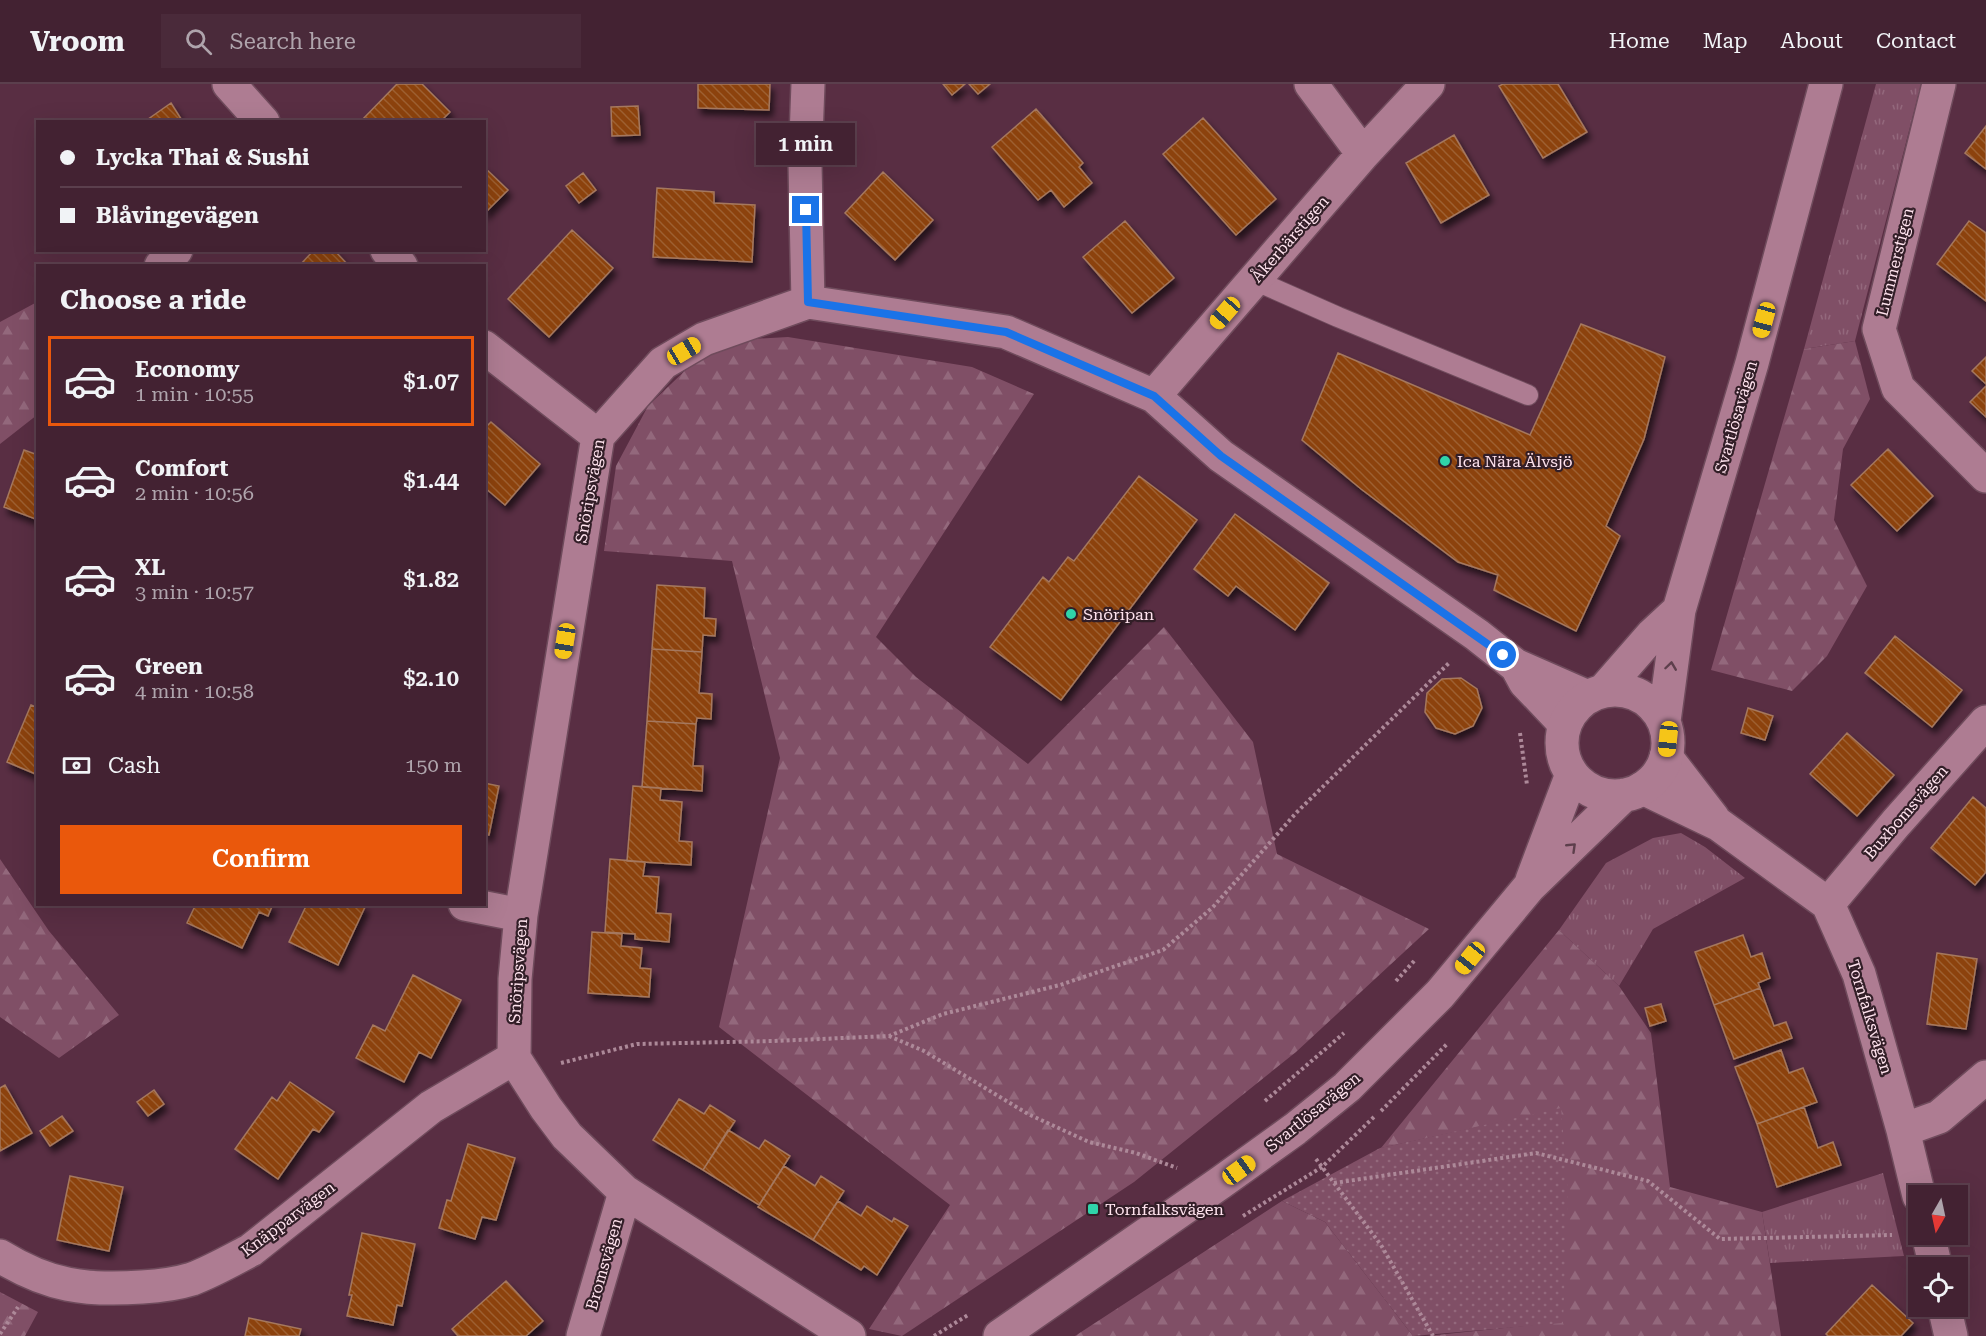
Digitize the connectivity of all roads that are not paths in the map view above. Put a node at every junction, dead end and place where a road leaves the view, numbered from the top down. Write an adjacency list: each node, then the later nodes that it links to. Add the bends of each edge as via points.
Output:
1 (229, 84): 7 (street)
2 (808, 84): 14 (street)
3 (1311, 84): 8 (street)
4 (1428, 84): 8 (street, Åkerbärstigen)
5 (1826, 84): 20 (street, Svartlösavägen, via 1752,363)
6 (1939, 84): 19 (street, Lummerstigen, via 1879,329 1898,388)
7 (261, 120)
8 (1363, 154): 13 (street, Åkerbärstigen)
9 (174, 252): 11 (street)
10 (389, 252): 12 (street)
11 (162, 264)
12 (399, 264)
13 (1254, 280): 16 (lane); 17 (street, Åkerbärstigen)
14 (808, 302): 17 (street, Snöripsvägen, via 1006,332); 18 (street, Snöripsvägen, via 704,339 663,363)
15 (486, 349): 18 (street)
16 (1528, 395)
17 (1154, 396): 21 (street, Snöripsvägen, via 1221,456)
18 (598, 436): 33 (street, Snöripsvägen)
19 (1986, 476)
20 (1679, 610): 22 (street); 24 (street, Svartlösavägen, one-way to 20)
21 (1515, 665): 22 (street, Snöripsvägen); 23 (street, Snöripsvägen)
22 (1596, 693): 23 (street, via 1574,708); 24 (street, via 1622,690 1640,695 1654,706)
23 (1554, 713): 27 (street, via 1564,759)
24 (1664, 722): 26 (street, via 1668,739)
25 (1986, 722): 31 (street, Buxbomsvägen)
26 (1666, 757): 28 (street, via 1657,775); 29 (street)
27 (1572, 774): 28 (street, via 1586,788 1605,795); 30 (street, Svartlösavägen)
28 (1634, 792): 29 (street); 30 (street, Svartlösavägen, one-way to 28)
29 (1718, 824): 31 (street)
30 (1529, 887): 43 (street, Svartlösavägen, via 1440,994 1347,1087 1295,1130)
31 (1828, 904): 36 (street, Tornfalksvägen, via 1859,974)
32 (475, 906): 33 (street)
33 (521, 915): 34 (street, Snöripsvägen)
34 (514, 1058): 38 (street, via 567,1136); 39 (street, Knäpparvägen, via 431,1107 251,1250 191,1279 162,1286 106,1290 39,1276)
35 (1986, 1077): 36 (street, via 1939,1117)
36 (1903, 1130): 37 (street, Tornfalksvägen)
37 (1916, 1185)
38 (625, 1192): 41 (street, Bromsvägen); 42 (street)
39 (0, 1256)
40 (1947, 1317): 44 (street)
41 (583, 1336)
42 (849, 1336)
43 (1000, 1336)
44 (1951, 1336)

